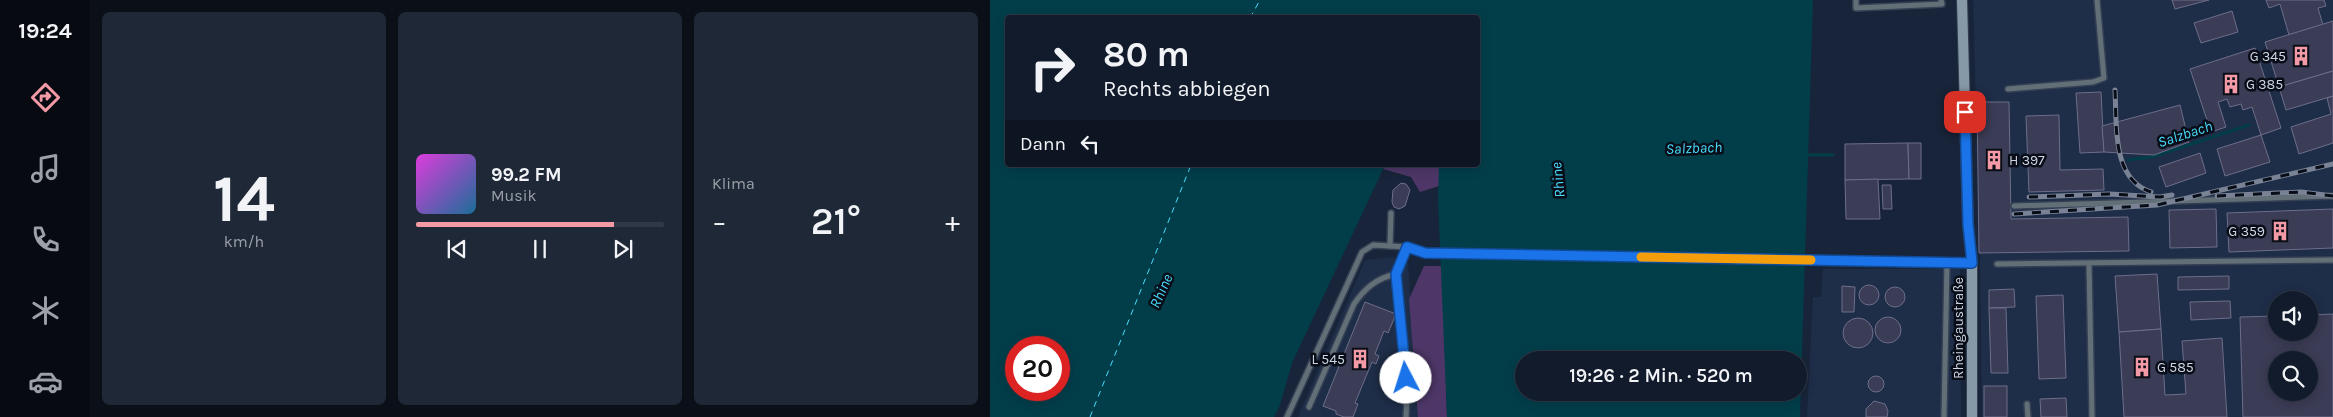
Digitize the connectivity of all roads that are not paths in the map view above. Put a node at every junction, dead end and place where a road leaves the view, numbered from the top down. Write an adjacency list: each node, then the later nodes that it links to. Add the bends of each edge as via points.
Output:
1 (1856, 0): 2 (lane, via 1856,8 1942,4)
2 (1942, 0)
3 (1962, 0): 13 (street, Rheingaustraße, via 1968,224)
4 (2097, 0): 5 (lane, via 2104,78 2093,82)
5 (2008, 89)
6 (2333, 196): 7 (lane)
7 (2014, 206)
8 (1391, 213): 9 (lane)
9 (1390, 246): 10 (lane); 19 (lane, via 1373,245 1362,252)
10 (1407, 247): 12 (lane, via 1425,253); 16 (lane)
11 (2333, 260): 15 (lane)
12 (1948, 262): 13 (lane); 21 (lane)
13 (1972, 263): 22 (street, Rheingaustraße)
14 (1997, 264): 15 (lane)
15 (2089, 264): 24 (lane)
16 (1396, 274): 18 (lane, via 1374,283 1358,298); 20 (lane, via 1407,395)
17 (2027, 404): 23 (lane)
18 (1310, 407)
19 (1287, 417)
20 (1406, 417)
21 (1944, 417)
22 (1972, 417)
23 (2028, 417)
24 (2092, 417)

